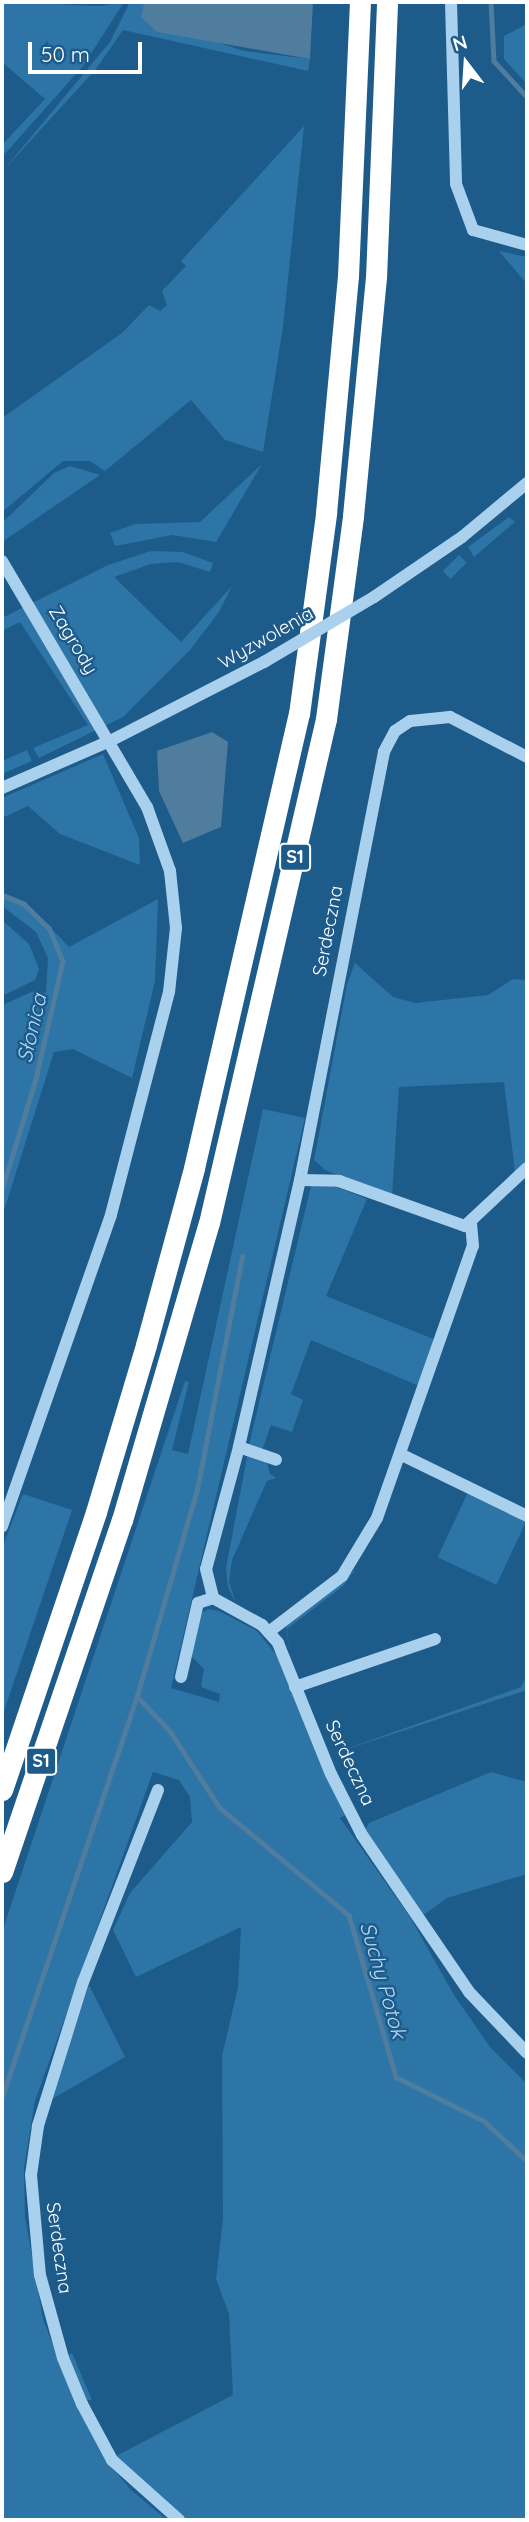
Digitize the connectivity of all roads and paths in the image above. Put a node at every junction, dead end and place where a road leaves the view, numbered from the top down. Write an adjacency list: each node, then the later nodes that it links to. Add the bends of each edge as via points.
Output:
1 (360, 2): 23 (highway, S1, via 348,276 326,513 299,714 194,1168 156,1307 96,1512)
2 (387, 2): 25 (highway, S1, via 376,278 354,516 326,719 209,1223 122,1520)
3 (452, 2): 4 (street, via 456,184 473,230)
4 (527, 245)
5 (527, 483): 7 (street, Wyzwolenia, bridge, via 443,552 374,597 264,662)
6 (2, 561): 7 (street, Zagrody)
7 (111, 740): 9 (street, Wyzwolenia); 17 (street, Zagrody, via 148,807 170,871 176,928 169,992 111,1215)
8 (527, 757): 11 (street, Serdeczna, via 466,723 431,717 410,721 395,731 376,775)
9 (2, 788)
10 (527, 1168): 12 (street)
11 (300, 1180): 12 (street, via 339,1181 419,1213 458,1226); 13 (street, Serdeczna)
12 (471, 1225): 14 (street, via 473,1246)
13 (239, 1447): 15 (street); 18 (street, Serdeczna, via 206,1569)
14 (401, 1455): 16 (street); 19 (street, via 377,1518 348,1568 330,1588)
15 (276, 1460)
16 (527, 1516)
17 (2, 1525)
18 (213, 1598): 19 (street); 21 (street, via 198,1603)
19 (270, 1631): 22 (street, Serdeczna)
20 (435, 1639): 22 (street)
21 (181, 1677)
22 (295, 1687): 26 (street, Serdeczna, via 362,1835 469,1993)
23 (3, 1785)
24 (158, 1790): 27 (street, Serdeczna, via 83,1982 38,2126 31,2175 40,2275 63,2358 82,2404 112,2460)
25 (2, 1872)
26 (527, 2053)
27 (179, 2520)

